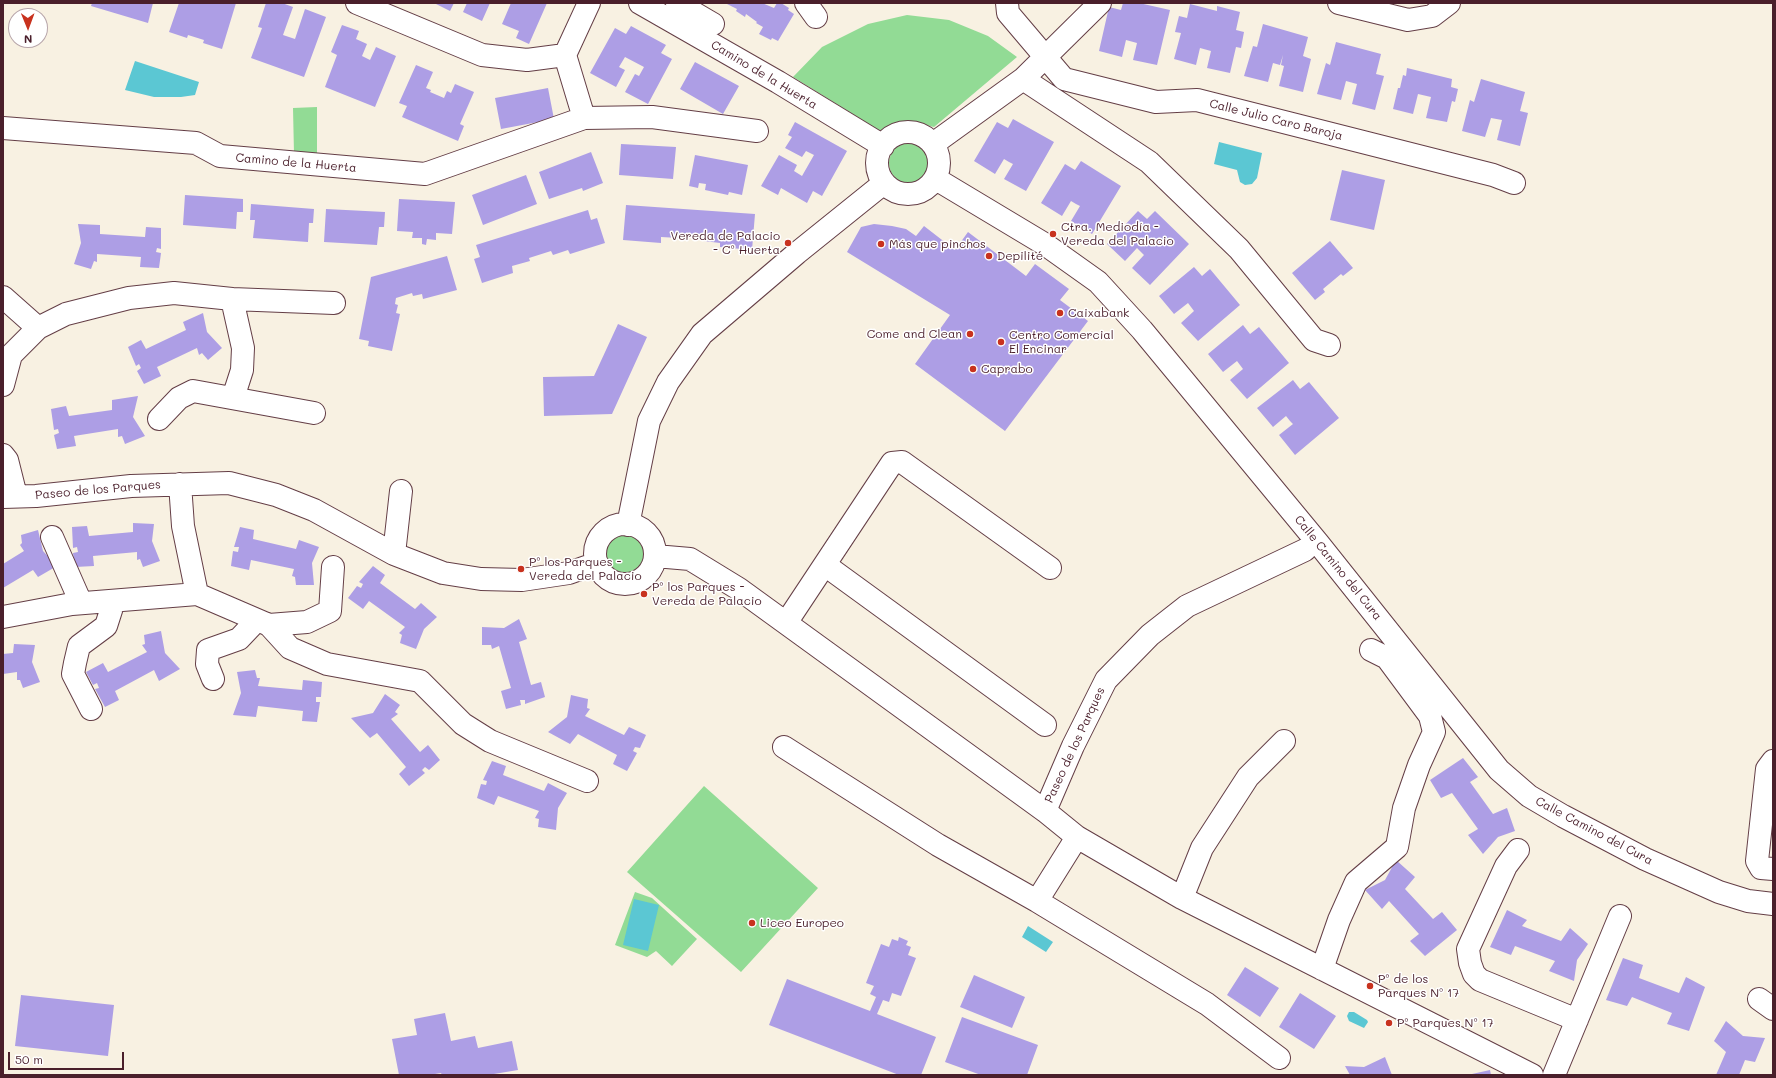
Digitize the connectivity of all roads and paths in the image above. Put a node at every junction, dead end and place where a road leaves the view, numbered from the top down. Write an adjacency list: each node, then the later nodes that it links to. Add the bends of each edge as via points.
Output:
1 (357, 3): 10 (street, via 482,56 527,60)
2 (589, 3): 10 (street)
3 (677, 3): 9 (street, Camino de la Huerta)
4 (1007, 3): 11 (street, Calle Julio Caro Baroja, via 1008,13)
5 (1100, 3): 11 (street)
6 (1339, 3): 7 (street, via 1408,20 1432,16)
7 (1449, 3)
8 (644, 4): 17 (street, Camino de la Huerta)
9 (713, 24)
10 (566, 55): 13 (street)
11 (1044, 57): 12 (street); 20 (street, Calle Julio Caro Baroja, via 1064,79 1156,102 1197,100 1493,174)
12 (1023, 79): 16 (street); 25 (street, via 1150,162 1239,249 1314,340)
13 (584, 118): 14 (street, Camino de la Huerta, via 425,174 220,156 196,143); 15 (street, Camino de la Huerta, via 652,117)
14 (3, 128)
15 (757, 131)
16 (933, 144): 17 (street, via 913,133 901,133); 18 (street, via 938,155)
17 (882, 146): 19 (street, via 878,171)
18 (936, 179): 19 (street, via 928,188 917,193 905,194); 63 (street, Calle Camino del Cura, via 1046,245 1098,282 1142,330 1313,537 1499,770 1529,796 1644,859 1712,889 1748,901)
19 (884, 183): 34 (street, via 802,248 702,334 668,382 649,421)
20 (1514, 183)
21 (3, 297): 24 (street)
22 (232, 299): 23 (street); 24 (street, via 174,293 129,298 66,314); 27 (street, via 243,348 242,370)
23 (334, 303)
24 (38, 328): 26 (street, via 11,356)
25 (1329, 345)
26 (3, 385)
27 (233, 398): 28 (street); 29 (street, via 193,390 179,398)
28 (314, 413)
29 (159, 419)
30 (3, 455): 33 (street, Paseo de los Parques, via 7,460)
31 (180, 484): 33 (street, Paseo de los Parques); 37 (street, Paseo de los Parques, via 228,484 276,494 314,510); 43 (street, via 183,526)
32 (401, 490): 37 (street)
33 (9, 497)
34 (628, 525): 38 (street, via 637,527 651,538); 39 (street, via 618,525 602,536 597,544)
35 (52, 538): 45 (street)
36 (1305, 550): 57 (street, Paseo de los Parques, via 1187,606 1150,635 1106,680 1075,741)
37 (394, 554): 39 (street, Paseo de los Parques, via 443,572 481,579 522,580 569,573)
38 (655, 556): 39 (street, via 653,566 647,574 639,581 629,584 609,579); 48 (street, Paseo de los Parques, via 690,559 739,589)
39 (597, 563)
40 (825, 565): 42 (street, via 892,463 902,462); 48 (street); 52 (street)
41 (333, 567): 47 (street, via 330,611 307,622)
42 (1050, 568)
43 (197, 594): 44 (street); 47 (street)
44 (114, 601): 45 (street); 51 (street, via 106,626 79,646 75,663 73,674)
45 (81, 603): 46 (street)
46 (3, 617)
47 (263, 622): 50 (street, via 239,639 208,650 207,664); 56 (street, via 290,648 327,664 420,682 463,724 490,742)
48 (786, 623): 57 (street, Paseo de los Parques)
49 (1371, 650): 65 (street, via 1387,658 1430,716 1434,732 1404,808 1397,847 1356,882 1339,920)
50 (213, 679)
51 (91, 709)
52 (1045, 725)
53 (1284, 741): 61 (street, via 1248,777 1202,848)
54 (784, 747): 62 (street, via 938,845)
55 (1773, 761): 60 (street, via 1767,769 1757,861 1761,868)
56 (587, 781)
57 (1045, 811): 58 (street, Paseo de los Parques)
58 (1077, 837): 61 (street, Paseo de los Parques); 62 (street)
59 (1518, 850): 66 (street, via 1506,866 1468,949 1470,963 1474,974 1480,980)
60 (1773, 869)
61 (1182, 898): 65 (street, Paseo de los Parques)
62 (1037, 901): 67 (street, via 1207,1004)
63 (1773, 904)
64 (1620, 916): 66 (street)
65 (1322, 969): 68 (street, Paseo de los Parques)
66 (1577, 1020): 69 (street)
67 (1278, 1058)
68 (1532, 1075)
69 (1554, 1075)

